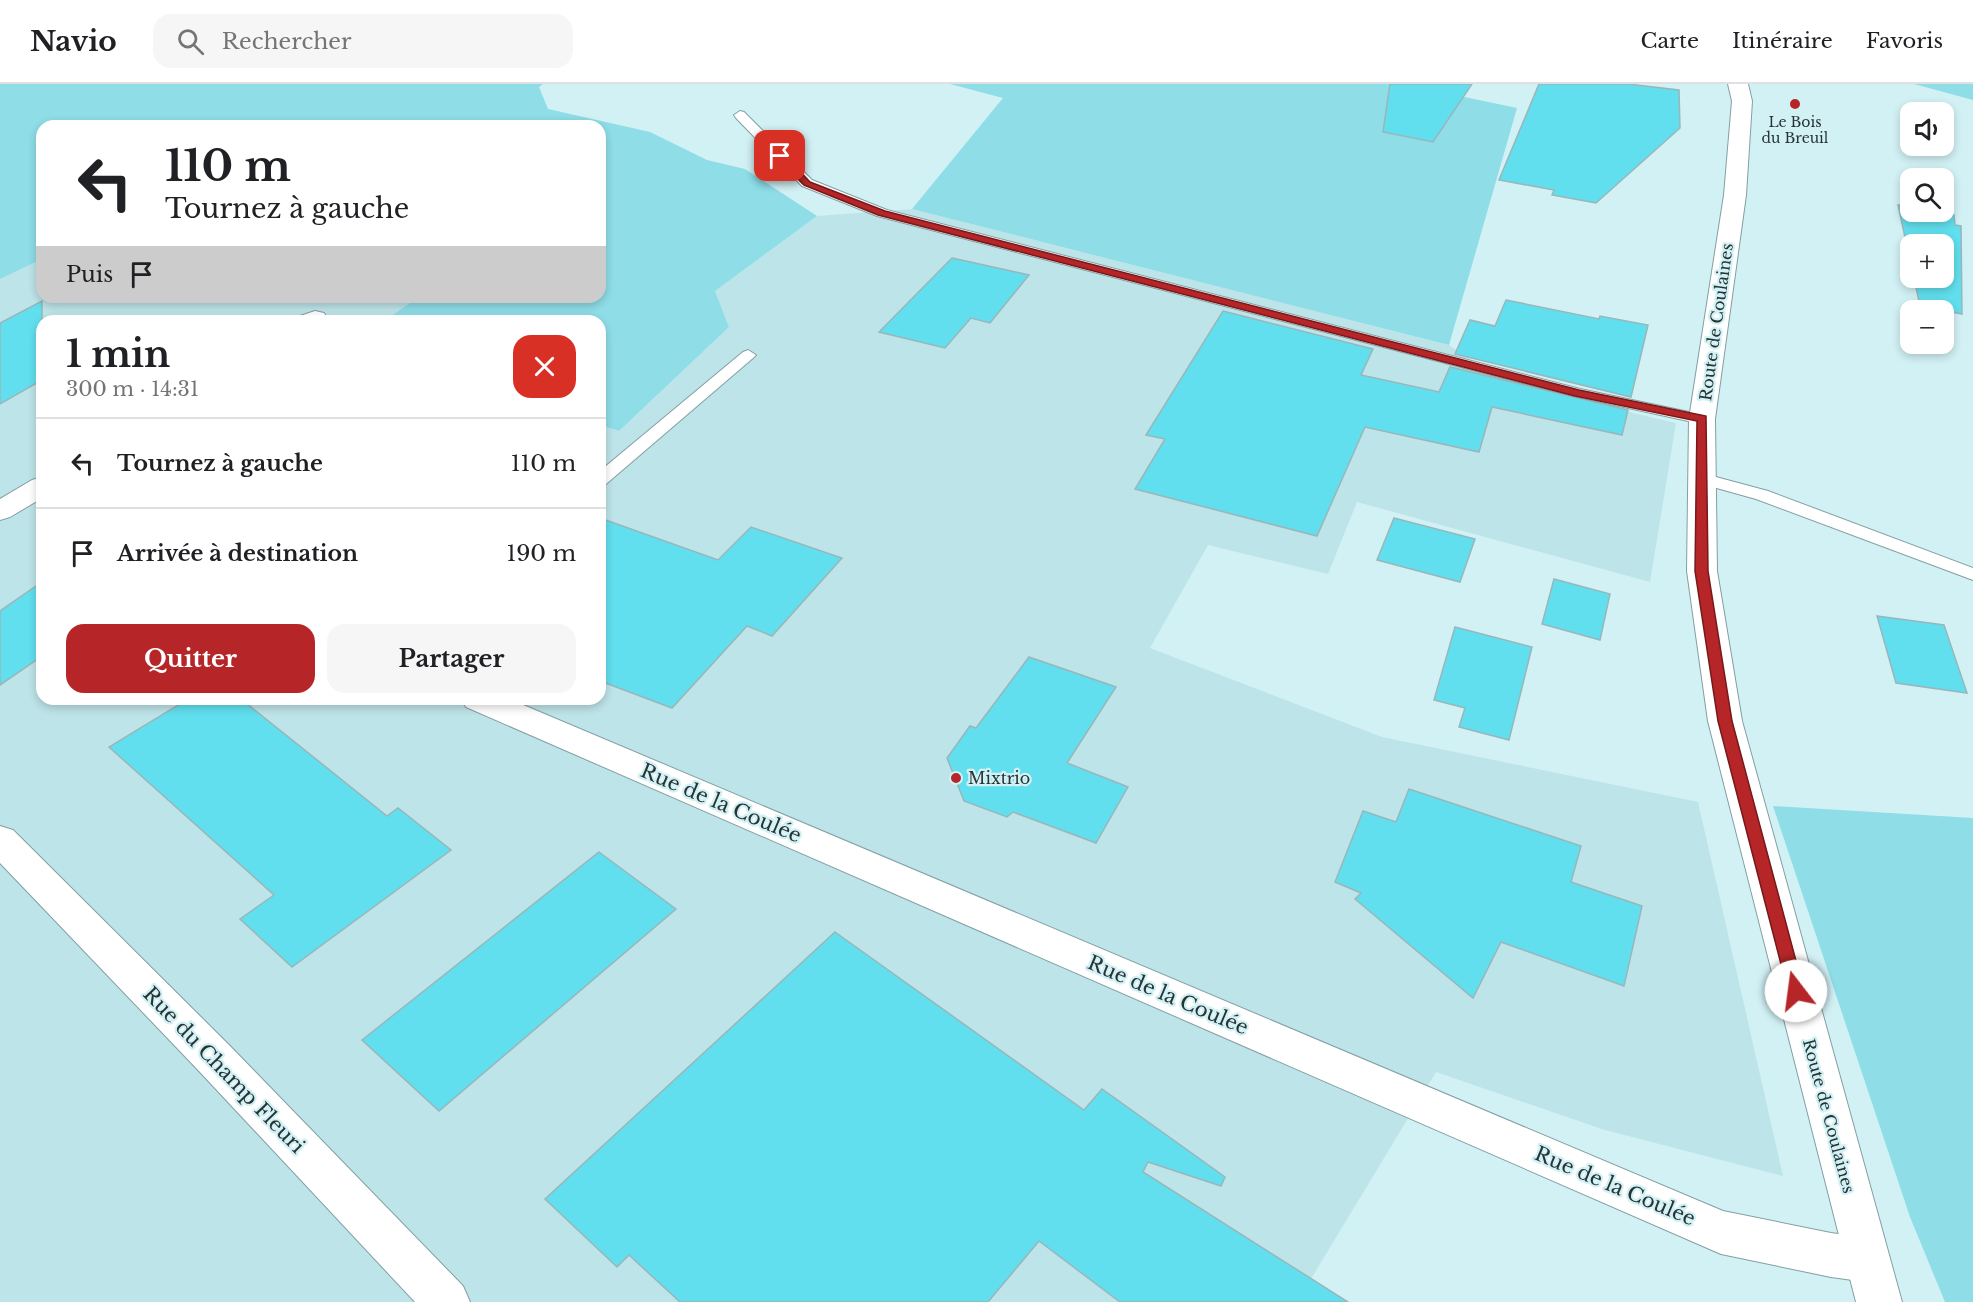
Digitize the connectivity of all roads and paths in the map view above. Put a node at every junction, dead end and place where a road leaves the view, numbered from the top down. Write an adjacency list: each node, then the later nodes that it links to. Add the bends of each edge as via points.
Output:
1 (1738, 84): 4 (street, Route de Coulaines, via 1742,101 1735,195)
2 (740, 115): 4 (lane, via 807,183 882,213 1579,393)
3 (748, 355): 5 (lane)
4 (1702, 419): 6 (street, Route de Coulaines)
5 (606, 475)
6 (1701, 478): 9 (lane, via 1762,495); 12 (street, Route de Coulaines, via 1702,571 1725,721)
7 (36, 492): 8 (street)
8 (19, 508)
9 (1973, 574)
10 (492, 705): 12 (street, Rue de la Coulée, via 1721,1232)
11 (0, 840): 13 (street, Rue du Champ Fleuri)
12 (1873, 1281)
13 (447, 1302)

